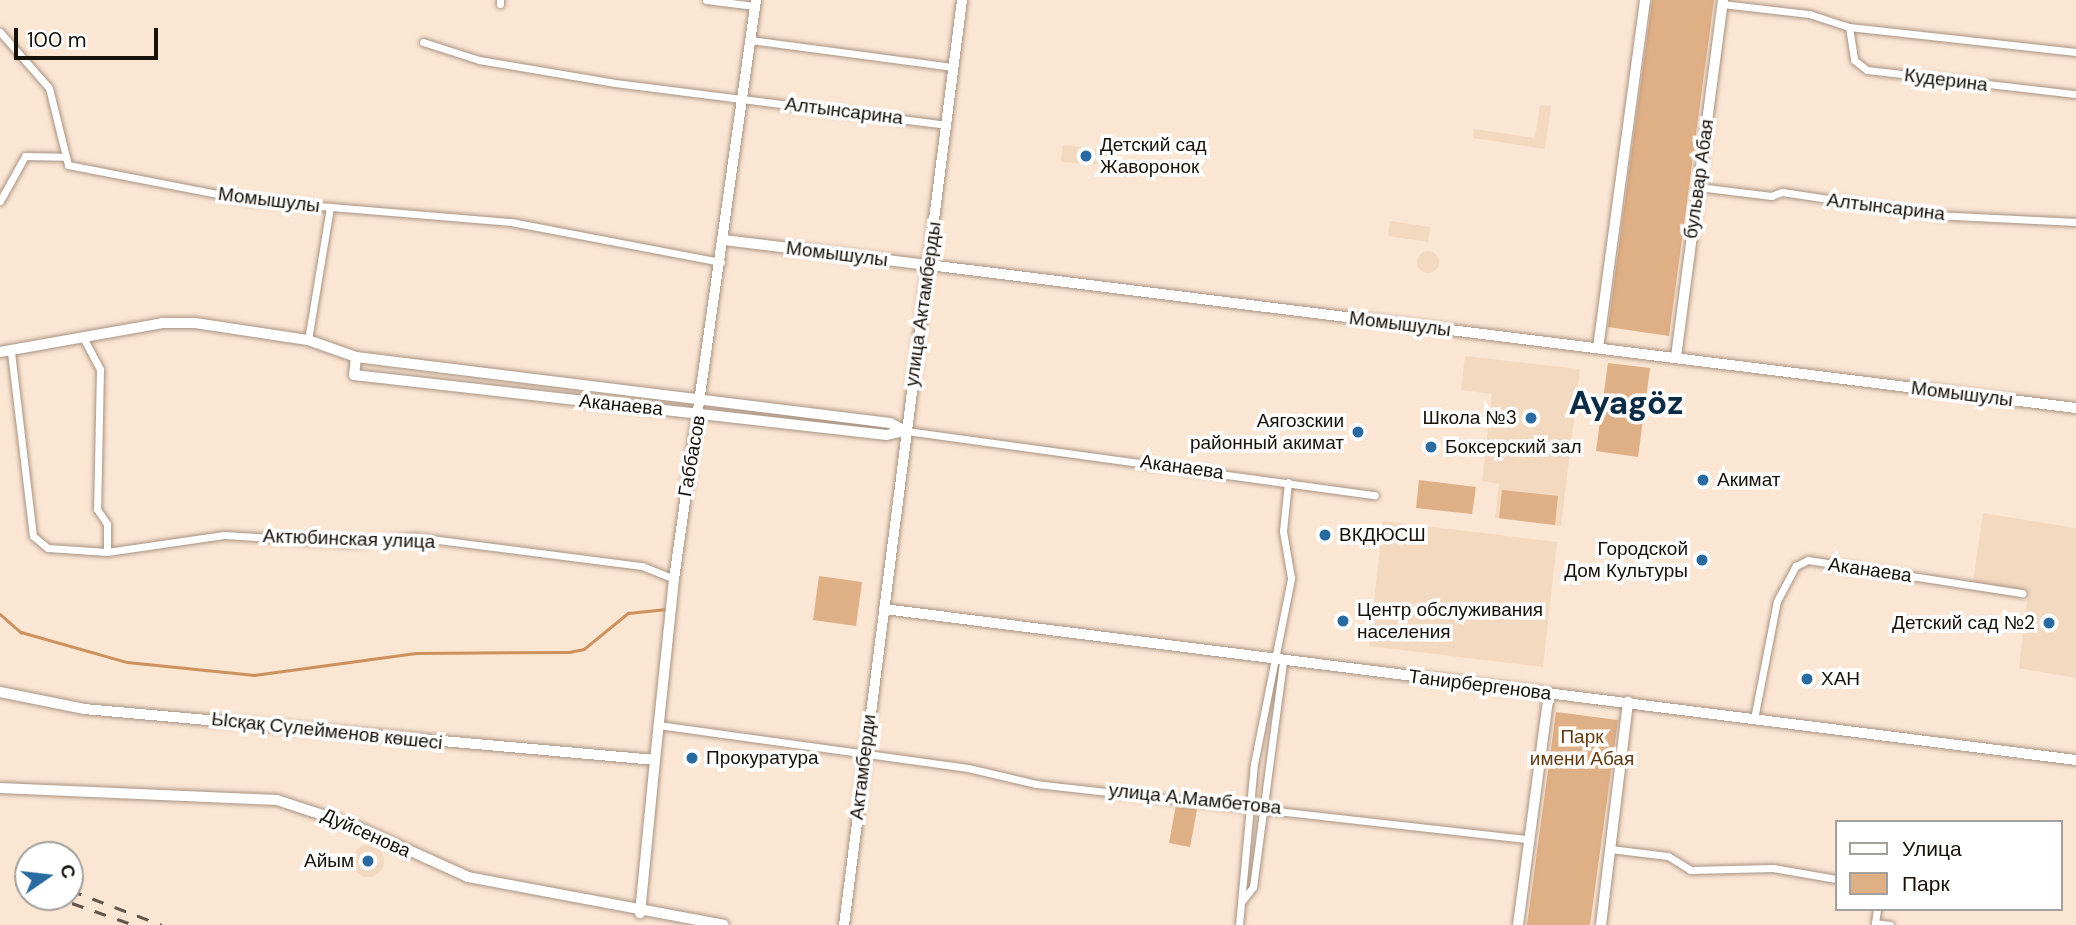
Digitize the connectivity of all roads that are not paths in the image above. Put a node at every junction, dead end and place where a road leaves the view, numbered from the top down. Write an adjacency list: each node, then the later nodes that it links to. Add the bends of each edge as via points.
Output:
1 (706, 0): 5 (street)
2 (962, 0): 11 (main road, улица Актамберды)
3 (1645, 0): 25 (main road)
4 (1722, 2): 6 (street, via 1809,14); 16 (main road, бульвар Абая)
5 (755, 3): 8 (street, Габбасов)
6 (1849, 27): 10 (street); 12 (street, Кудерина, via 1854,60 1867,70)
7 (0, 33): 15 (street, via 49,88)
8 (750, 40): 11 (street); 13 (street, Габбасов)
9 (423, 42): 13 (street, Алтынсарина, via 479,60)
10 (2076, 52)
11 (953, 67): 14 (main road, улица Актамберды)
12 (2076, 94)
13 (742, 97): 14 (street, Алтынсарина); 20 (street, Габбасов)
14 (946, 125): 22 (main road, улица Актамберды)
15 (64, 157): 17 (street, via 25,156); 18 (street, Момышулы, via 68,165 248,201)
16 (1698, 187): 19 (street, Алтынсарина, via 1771,196 1782,192 1934,215); 28 (main road, бульвар Абая)
17 (0, 201)
18 (330, 207): 21 (street, Момышулы, via 511,222); 23 (street)
19 (2076, 222)
20 (723, 240): 21 (street, Габбасов); 22 (street, Момышулы)
21 (721, 262): 29 (street, Габбасов)
22 (929, 265): 25 (main road, Момышулы); 32 (main road, улица Актамберды)
23 (309, 340): 24 (street, Аканаева, via 162,323); 27 (street, Аканаева)
24 (85, 341): 26 (street, Аканаева); 35 (street, via 100,369 97,509 107,524)
25 (1598, 348): 28 (main road, Момышулы)
26 (6, 352): 35 (street, Актюбинская улица, via 33,536 48,548)
27 (356, 357): 29 (street, Аканаева); 31 (street, Аканаева, via 355,375)
28 (1676, 357): 30 (main road, Момышулы)
29 (702, 400): 31 (street, Габбасов); 32 (street, Аканаева, via 890,423)
30 (2076, 408)
31 (700, 414): 32 (street, Аканаева, via 887,435); 36 (street, Габбасов)
32 (906, 431): 33 (street, Аканаева); 38 (main road, улица Актамберды)
33 (1288, 482): 34 (street, Аканаева); 39 (street, via 1283,531 1291,578)
34 (1375, 495)
35 (107, 552): 36 (street, Актюбинская улица, via 225,535 355,543 415,537 642,566)
36 (674, 579): 44 (street, Габбасов)
37 (2022, 593): 43 (street, Аканаева, via 1808,561 1796,566 1777,601)
38 (884, 609): 39 (street, Танирбергенова); 45 (main road, Актамберди)
39 (1278, 660): 41 (street, Танирбергенова); 49 (street); 50 (street)
40 (0, 692): 46 (main road, Ысқақ Сүлейменов көшесі, via 84,709)
41 (1549, 693): 42 (street, Танирбергенова); 51 (street)
42 (1628, 702): 43 (street, Танирбергенова); 52 (street)
43 (1754, 719): 47 (street, Танирбергенова)
44 (658, 726): 45 (street, улица А.Мамбетова); 46 (street, Габбасов)
45 (864, 755): 49 (street, улица А.Мамбетова, via 1036,784); 58 (main road, Актамберди)
46 (655, 760): 56 (main road, Габбасов)
47 (2076, 760)
48 (0, 788): 56 (main road, Дуйсенова, via 277,800 353,825 468,877)
49 (1248, 803): 50 (street, улица А.Мамбетова); 54 (street)
50 (1263, 805): 51 (street, улица А.Мамбетова); 54 (street, via 1253,887)
51 (1527, 839): 60 (street)
52 (1610, 849): 53 (street, via 1668,856 1690,870 1773,868); 61 (street)
53 (1834, 879)
54 (1242, 901): 59 (street)
55 (1877, 911): 62 (street, via 1875,923)
56 (640, 914): 57 (main road, Дуйсенова)
57 (724, 925)
58 (844, 925)
59 (1239, 925)
60 (1518, 925)
61 (1601, 925)
62 (1890, 925)

